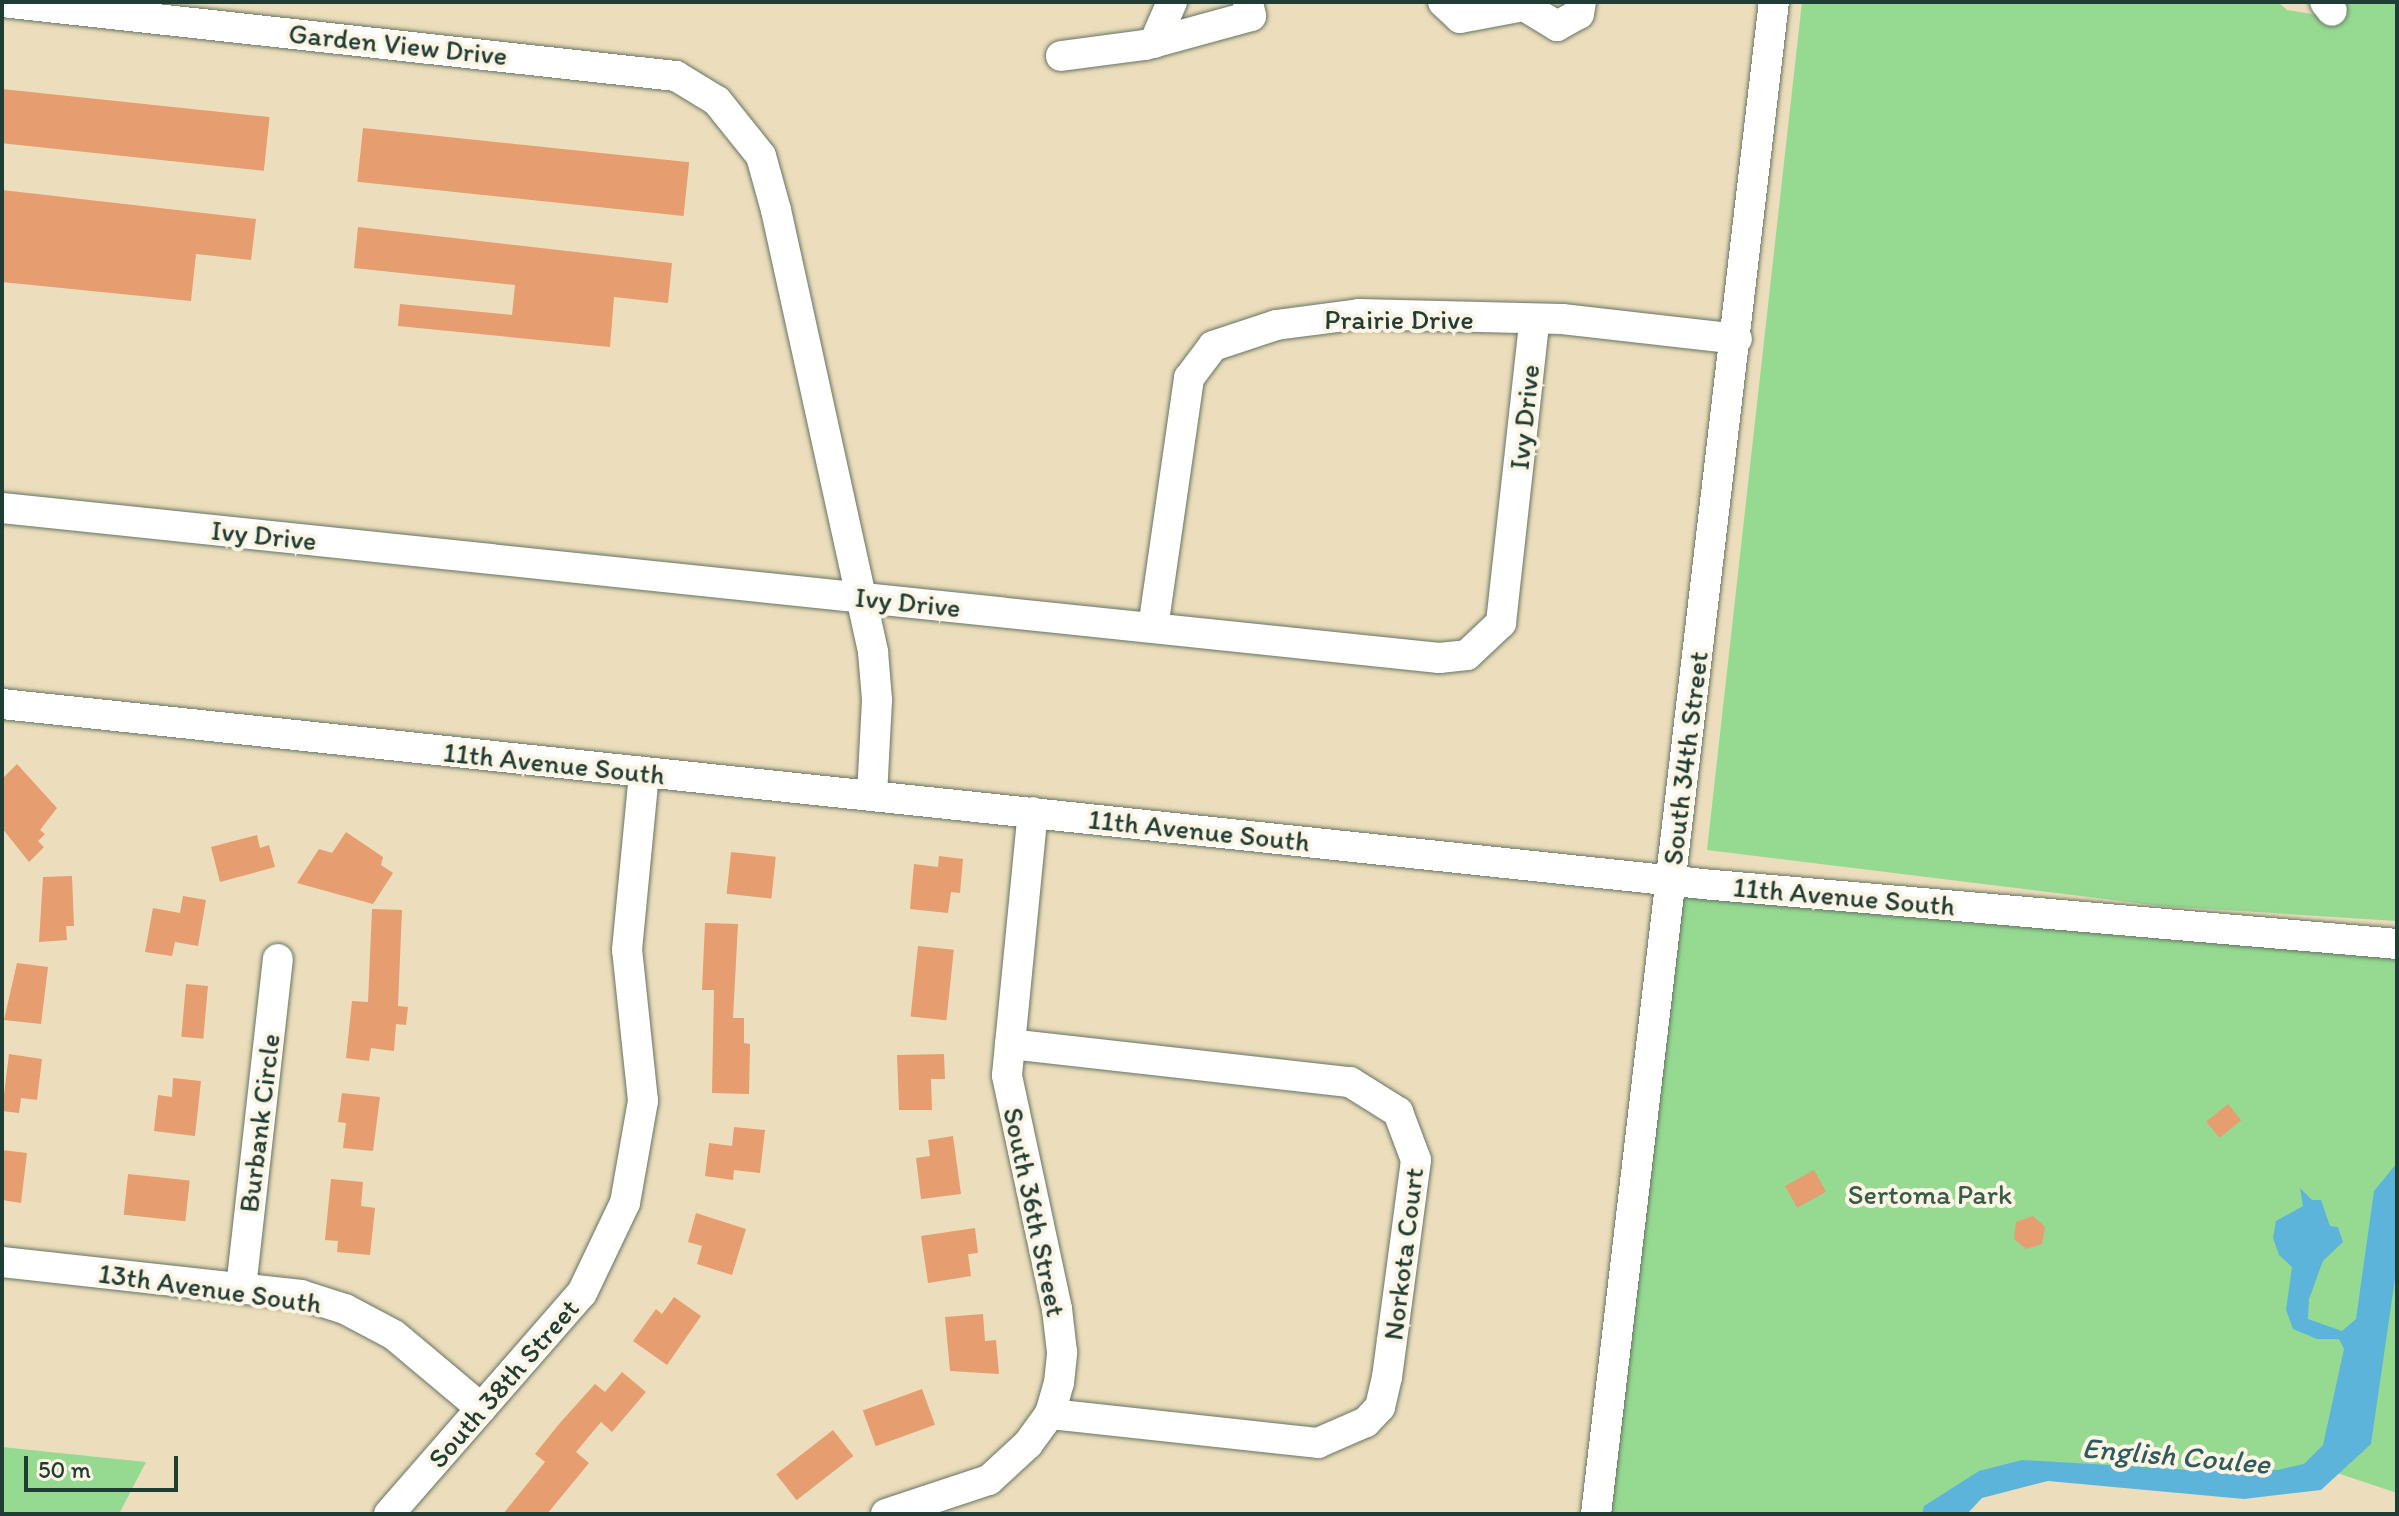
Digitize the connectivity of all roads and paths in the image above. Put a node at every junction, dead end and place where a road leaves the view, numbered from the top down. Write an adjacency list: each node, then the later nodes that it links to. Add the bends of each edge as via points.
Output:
1 (2, 2): 12 (street, Garden View Drive, via 676,76 717,101 761,156)
2 (1172, 2): 7 (street)
3 (1248, 2): 7 (street, via 1251,16)
4 (1443, 2): 5 (street, via 1460,18 1524,6 1557,26 1579,14)
5 (1581, 2)
6 (1774, 2): 10 (street, South 34th Street)
7 (1154, 43): 8 (street)
8 (1061, 56)
9 (1534, 322): 10 (street, Prairie Drive, via 1562,319); 13 (street, Prairie Drive, via 1359,314 1276,325 1213,346 1189,378); 13 (street, Ivy Drive, via 1501,623 1488,640 1467,655 1439,658)
10 (1737, 339): 18 (street, South 34th Street)
11 (2, 508): 12 (street, Ivy Drive)
12 (860, 597): 13 (street, Ivy Drive); 16 (street, via 877,700)
13 (1153, 628)
14 (2, 704): 15 (street, 11th Avenue South)
15 (644, 772): 16 (street, 11th Avenue South); 24 (street, South 38th Street, via 627,950 643,1101 625,1203 582,1293)
16 (872, 796): 17 (street, 11th Avenue South)
17 (1033, 812): 18 (street, 11th Avenue South); 21 (street, South 36th Street)
18 (1670, 880): 19 (street, 11th Avenue South); 28 (street, South 34th Street)
19 (2397, 944)
20 (278, 959): 23 (street, Burbank Circle)
21 (1010, 1044): 25 (street, South 36th Street, via 1007,1075 1062,1352); 25 (street, Norkota Court, via 1350,1082 1398,1112 1416,1160 1387,1377 1380,1407 1366,1422 1318,1443)
22 (2, 1262): 23 (street, 13th Avenue South)
23 (241, 1288): 24 (street, 13th Avenue South, via 301,1295 374,1323 425,1358)
24 (481, 1408): 26 (street, South 38th Street)
25 (1050, 1414): 27 (street, South 36th Street, via 1028,1444 989,1480)
26 (389, 1514)
27 (886, 1514)
28 (1596, 1514)

